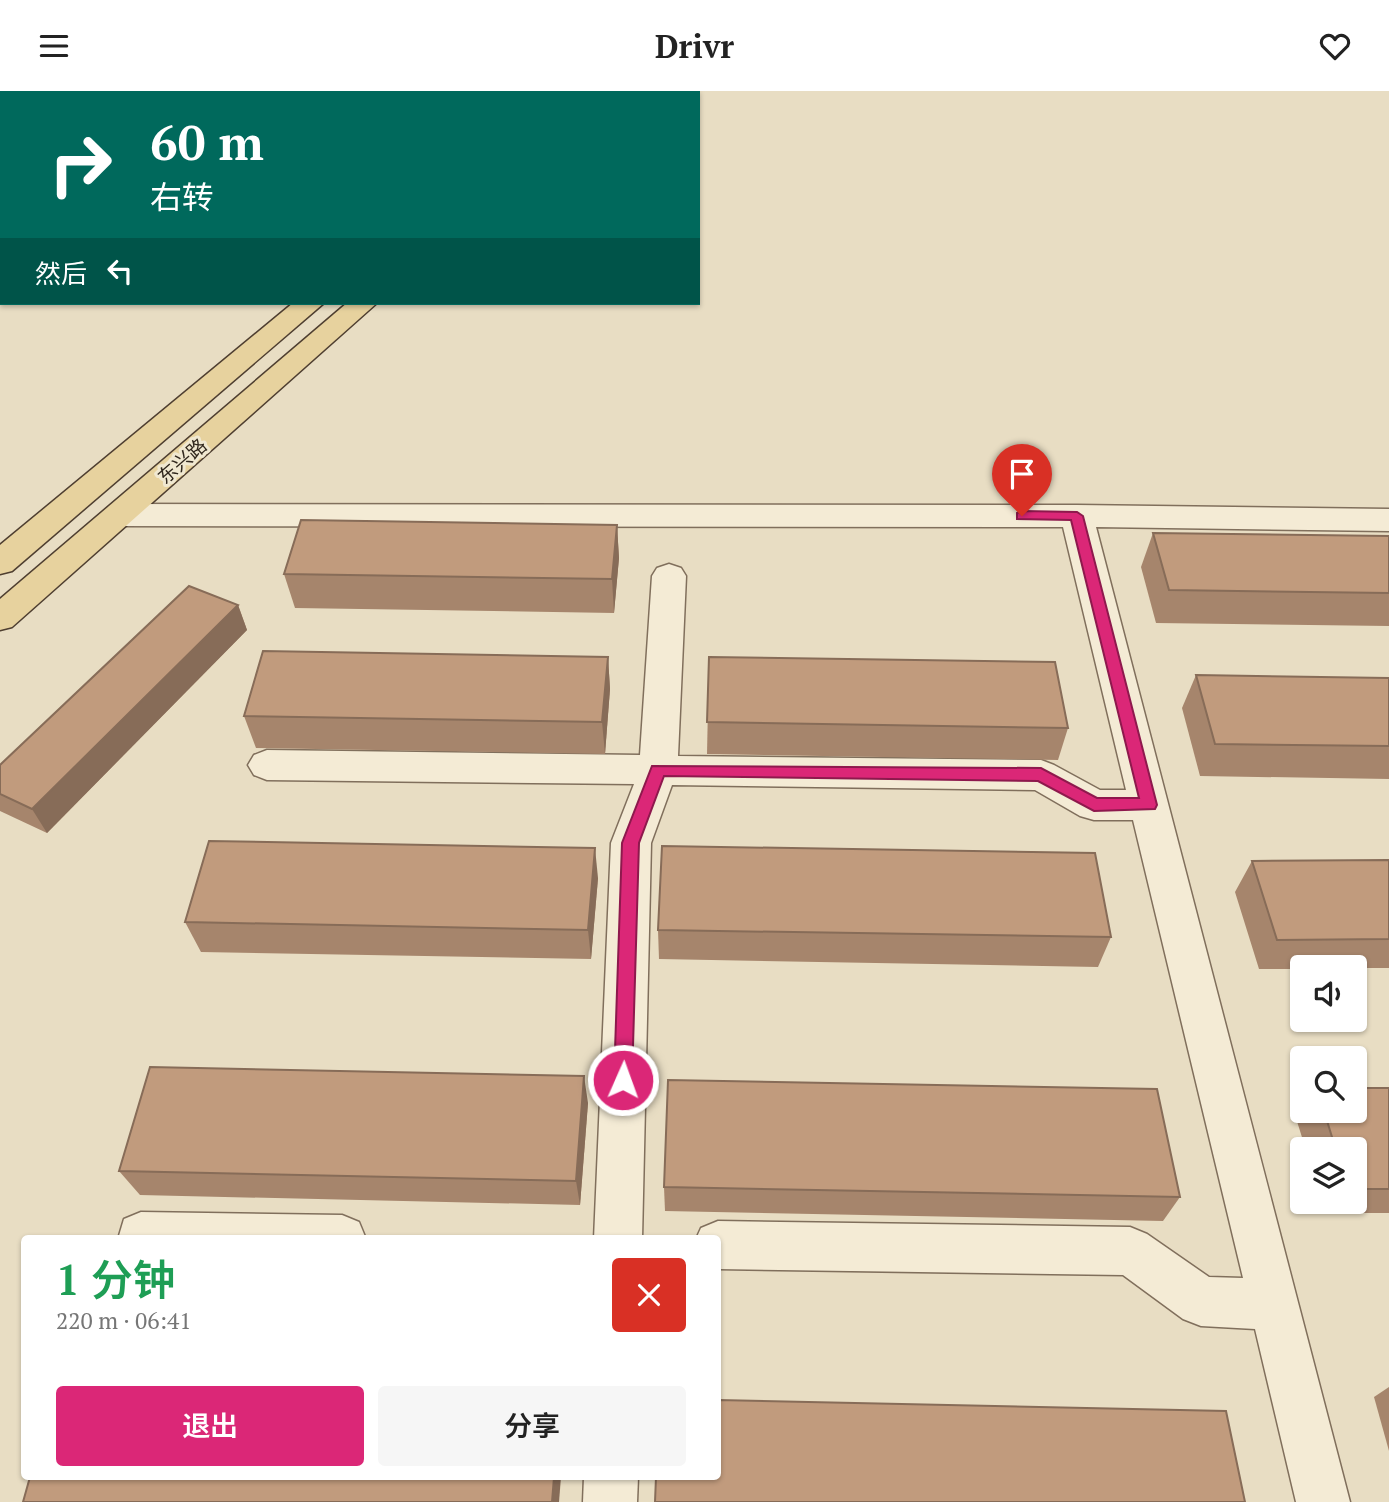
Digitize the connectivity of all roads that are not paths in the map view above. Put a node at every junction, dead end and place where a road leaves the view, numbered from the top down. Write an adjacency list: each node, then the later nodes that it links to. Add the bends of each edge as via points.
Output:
1 (308, 305): 6 (main road, 东兴路)
2 (361, 305): 3 (main road, 东兴路)
3 (120, 515): 4 (street); 8 (main road, 东兴路)
4 (1077, 516): 5 (street); 11 (street)
5 (1389, 520)
6 (0, 563)
7 (669, 576): 10 (street)
8 (0, 618)
9 (267, 765): 10 (street)
10 (658, 770): 11 (street, via 1041,775 1094,805); 12 (street, via 631,843)
11 (1149, 805): 14 (street)
12 (618, 1235)
13 (721, 1245): 14 (street, via 1130,1251 1200,1301)
14 (1274, 1305): 17 (street)
15 (611, 1480): 16 (street)
16 (610, 1502)
17 (1323, 1502)

